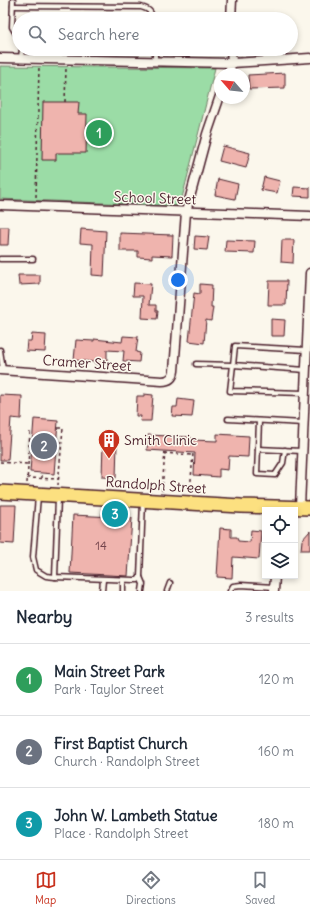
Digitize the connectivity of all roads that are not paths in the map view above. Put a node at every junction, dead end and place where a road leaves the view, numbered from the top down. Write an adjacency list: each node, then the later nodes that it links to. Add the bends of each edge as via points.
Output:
1 (13, 0): 3 (lane)
2 (232, 0): 6 (street)
3 (13, 6): 4 (lane); 5 (lane, via 141,7)
4 (13, 12)
5 (151, 12)
6 (231, 12)
7 (21, 56): 12 (lane)
8 (155, 56): 13 (lane)
9 (232, 56): 14 (street)
10 (0, 58): 12 (street)
11 (310, 58): 14 (street)
12 (21, 59): 13 (street)
13 (155, 61): 14 (street)
14 (232, 63): 15 (street)
15 (230, 68)
16 (217, 104): 18 (street)
17 (0, 206): 18 (street, School Street)
18 (186, 212): 19 (street, School Street); 28 (street, Cramer Street, via 172,378 162,381)
19 (310, 216)
20 (0, 259): 21 (lane)
21 (33, 259)
22 (310, 273): 24 (street)
23 (0, 350): 28 (lane)
24 (308, 354): 26 (lane, via 235,346); 27 (street)
25 (196, 364): 26 (lane)
26 (232, 365): 27 (lane); 29 (lane, via 230,391)
27 (306, 370): 29 (street)
28 (2, 371)
29 (305, 393): 32 (street)
30 (228, 419): 31 (lane)
31 (259, 421): 32 (lane); 33 (lane)
32 (304, 423): 35 (street)
33 (258, 449): 34 (lane); 34 (lane, via 257,474 275,475 284,463)
34 (285, 450): 35 (lane)
35 (302, 451): 41 (street)
36 (0, 492): 37 (main road, Randolph Street)
37 (32, 494): 38 (main road, Randolph Street); 42 (lane, via 34,564 39,573)
38 (58, 495): 39 (main road, Randolph Street); 42 (lane)
39 (143, 500): 40 (main road, Randolph Street); 43 (lane)
40 (262, 507)
41 (305, 507)
42 (54, 577): 44 (lane)
43 (140, 577): 45 (lane, via 138,580); 50 (lane)
44 (103, 580): 45 (lane); 48 (lane)
45 (123, 580): 49 (lane)
46 (170, 583): 51 (lane)
47 (275, 589): 52 (lane, via 241,585 233,586)
48 (102, 591)
49 (123, 591)
50 (142, 591)
51 (167, 591)
52 (230, 591)

